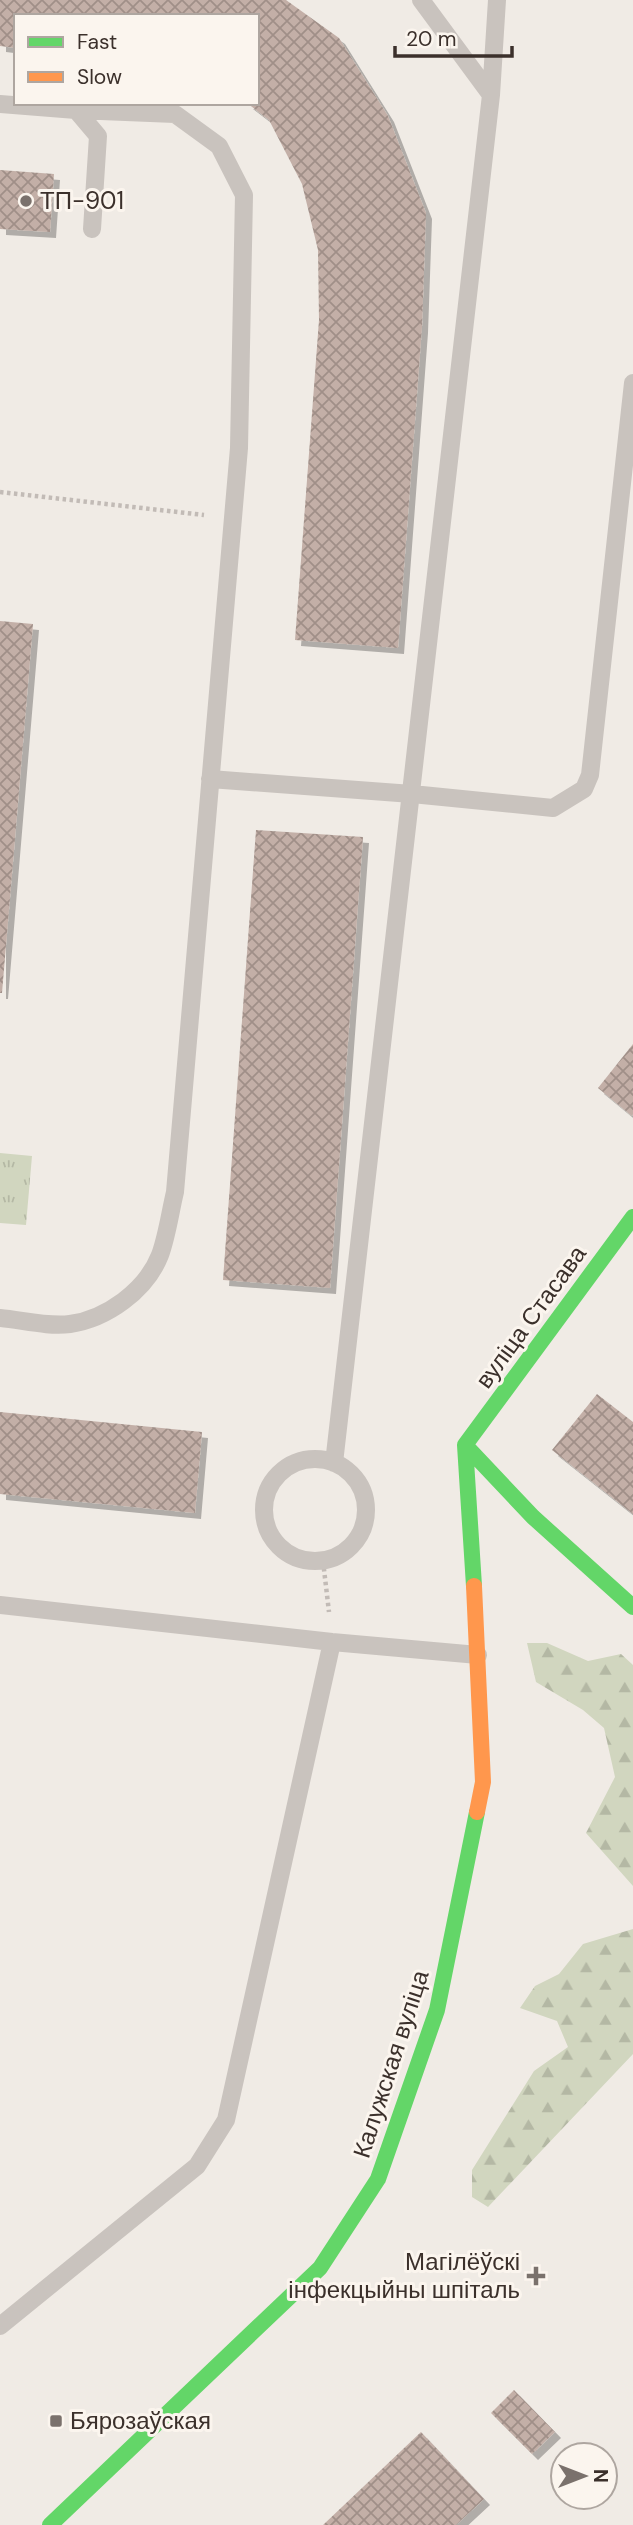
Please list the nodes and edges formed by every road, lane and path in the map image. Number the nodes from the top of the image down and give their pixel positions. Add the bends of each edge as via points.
1 (421, 0) edge
2 (497, 0) edge
3 (491, 95) junction
4 (22, 105) edge
5 (76, 110) junction
6 (92, 229) dead end
7 (633, 383) edge
8 (0, 492) edge
9 (233, 519) junction
10 (210, 779) junction
11 (412, 794) junction
12 (633, 1217) edge
13 (0, 1318) edge
14 (465, 1445) junction
15 (334, 1463) junction
16 (323, 1561) junction
17 (0, 1605) edge
18 (633, 1607) edge
19 (332, 1642) junction
20 (478, 1655) junction
21 (0, 2326) edge
22 (50, 2525) edge

1 - 3 lane
2 - 3 lane
3 - 11 lane
4 - 5 lane
5 - 6 lane via 98,136
5 - 9 lane via 175,114 219,146 244,194 239,448
7 - 11 lane via 590,775 584,789 553,808
8 - 9 path
9 - 10 lane
10 - 11 lane
10 - 13 lane via 175,1192 160,1256 145,1280 98,1318 67,1324
11 - 15 lane
12 - 14 street, вуліца Стасава
14 - 18 street via 533,1517
14 - 20 street, Калужская вуліца
15 - 16 lane via 349,1471 359,1484 366,1516 352,1546
15 - 16 lane via 301,1461 285,1469 266,1496 264,1514 277,1545 299,1558
16 - 19 path
17 - 19 lane
19 - 20 lane
19 - 21 lane via 226,2120 197,2166
20 - 22 street, Калужская вуліца via 483,1782 438,2010 378,2179 320,2268

